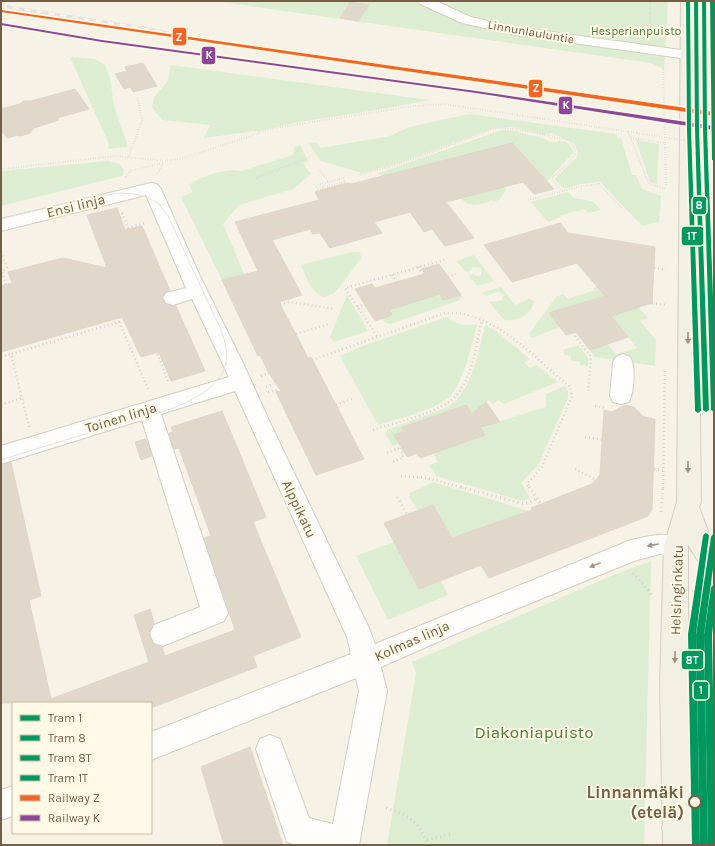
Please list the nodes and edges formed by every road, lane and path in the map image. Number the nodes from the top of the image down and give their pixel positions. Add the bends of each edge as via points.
1 (425, 1) edge
2 (650, 1) edge
3 (688, 1) edge
4 (650, 38) dead end
5 (688, 55) junction
6 (663, 61) dead end
7 (137, 96) dead end
8 (628, 132) junction
9 (631, 138) junction
10 (665, 143) junction
11 (714, 145) edge
12 (312, 156) dead end
13 (128, 158) junction
14 (1, 169) edge
15 (320, 170) dead end
16 (358, 176) dead end
17 (256, 178) dead end
18 (328, 182) junction
19 (151, 188) joint
20 (563, 191) junction
21 (528, 200) dead end
22 (622, 208) dead end
23 (121, 210) dead end
24 (145, 223) dead end
25 (1, 225) edge
26 (1, 252) edge
27 (444, 260) dead end
28 (418, 268) junction
29 (654, 268) dead end
30 (666, 270) dead end
31 (423, 274) dead end
32 (456, 274) dead end
33 (392, 275) junction
34 (448, 277) dead end
35 (397, 282) dead end
36 (6, 285) dead end
37 (198, 291) junction
38 (173, 298) dead end
39 (652, 302) dead end
40 (280, 304) dead end
41 (364, 304) dead end
42 (666, 305) dead end
43 (358, 306) junction
44 (335, 309) dead end
45 (120, 315) dead end
46 (482, 320) junction
47 (119, 322) junction
48 (329, 324) dead end
49 (296, 334) dead end
50 (377, 336) junction
51 (575, 336) dead end
52 (31, 343) dead end
53 (32, 348) junction
54 (159, 352) dead end
55 (11, 354) junction
56 (1, 357) edge
57 (312, 360) dead end
58 (623, 362) dead end
59 (269, 373) dead end
60 (166, 378) dead end
61 (256, 381) junction
62 (274, 384) dead end
63 (277, 390) dead end
64 (588, 391) dead end
65 (268, 392) dead end
66 (621, 396) dead end
67 (22, 398) junction
68 (354, 398) dead end
69 (1, 404) edge
70 (336, 405) dead end
71 (152, 410) junction
72 (30, 429) dead end
73 (373, 430) dead end
74 (585, 437) dead end
75 (602, 440) dead end
76 (387, 453) dead end
77 (1, 455) edge
78 (392, 462) dead end
79 (576, 469) dead end
80 (654, 469) dead end
81 (664, 471) dead end
82 (401, 476) dead end
83 (596, 480) dead end
84 (396, 497) dead end
85 (537, 499) junction
86 (541, 504) dead end
87 (688, 508) junction
88 (407, 514) dead end
89 (676, 546) junction
90 (617, 556) junction
91 (714, 564) edge
92 (655, 599) dead end
93 (163, 634) dead end
94 (366, 661) junction
95 (152, 746) edge
96 (270, 749) dead end
97 (12, 801) edge
98 (1, 805) edge
99 (386, 808) dead end
100 (453, 834) dead end
101 (714, 836) edge
102 (677, 837) edge
103 (427, 840) junction
104 (345, 844) edge
105 (428, 845) edge

1 - 5 street, Linnunlauluntie via 467,20 495,27
2 - 4 path
3 - 5 main road, Helsinginkatu
5 -> 87 main road, Helsinginkatu
6 - 10 path
7 - 13 path via 142,120
8 - 9 path
8 - 11 path, bridge
8 - 13 path via 444,104 414,106 274,128 180,159 165,161
9 - 10 path
9 - 10 path via 649,184 666,188
12 - 17 path
13 - 14 path via 116,156
15 - 18 path
16 - 20 path via 397,165 496,128 511,128 569,140 572,143 575,153 572,159 553,177 553,181
18 - 18 path via 315,186 317,189 345,182 343,178
19 - 25 street, Ensi linja
19 - 37 street, Alppikatu
20 - 21 path
20 - 22 path via 600,184
23 - 24 path via 128,229
26 - 36 path via 6,268 2,271
27 - 28 path
28 - 31 path
28 - 33 path
29 - 30 path
32 - 34 path
33 - 35 path
33 - 43 path via 345,288
37 - 38 street
37 - 61 street, Alppikatu
39 - 42 path
40 - 44 path via 288,302
41 - 43 path
43 - 50 path
45 - 47 path
46 - 50 path via 466,314 445,313
46 - 73 path via 471,364 455,396 439,408
46 - 85 path via 506,335 572,390 572,396 542,468 527,484
47 - 53 path
47 - 71 path
48 - 49 path
50 - 57 path
51 - 64 path via 591,357
52 - 53 path
53 - 55 path
54 - 60 path
55 - 56 path
55 - 67 path
58 - 66 street
59 - 61 path
61 - 62 path
61 - 71 street, Toinen linja
61 - 94 street, Alppikatu via 261,427 360,636
63 - 65 path
67 - 69 path
67 - 72 path
68 - 70 path
71 - 77 street, Toinen linja
71 - 93 street via 215,614
74 - 75 path
76 - 78 path via 401,447 404,458
79 - 83 path
80 - 81 path
82 - 85 path via 428,478 524,504
84 - 88 path
85 - 86 path
87 - 89 main road, Helsinginkatu
87 - 91 main road via 700,544
89 -> 90 street, Kolmas linja via 645,546
89 -> 102 main road, Helsinginkatu via 674,682
90 - 92 path
90 -> 94 street, Kolmas linja
94 - 95 street, Kolmas linja
94 - 104 street, Alppikatu via 373,691
96 - 104 street via 298,832
97 - 98 street
99 - 103 path via 416,821
100 - 103 path
101 - 102 street
103 - 105 path

